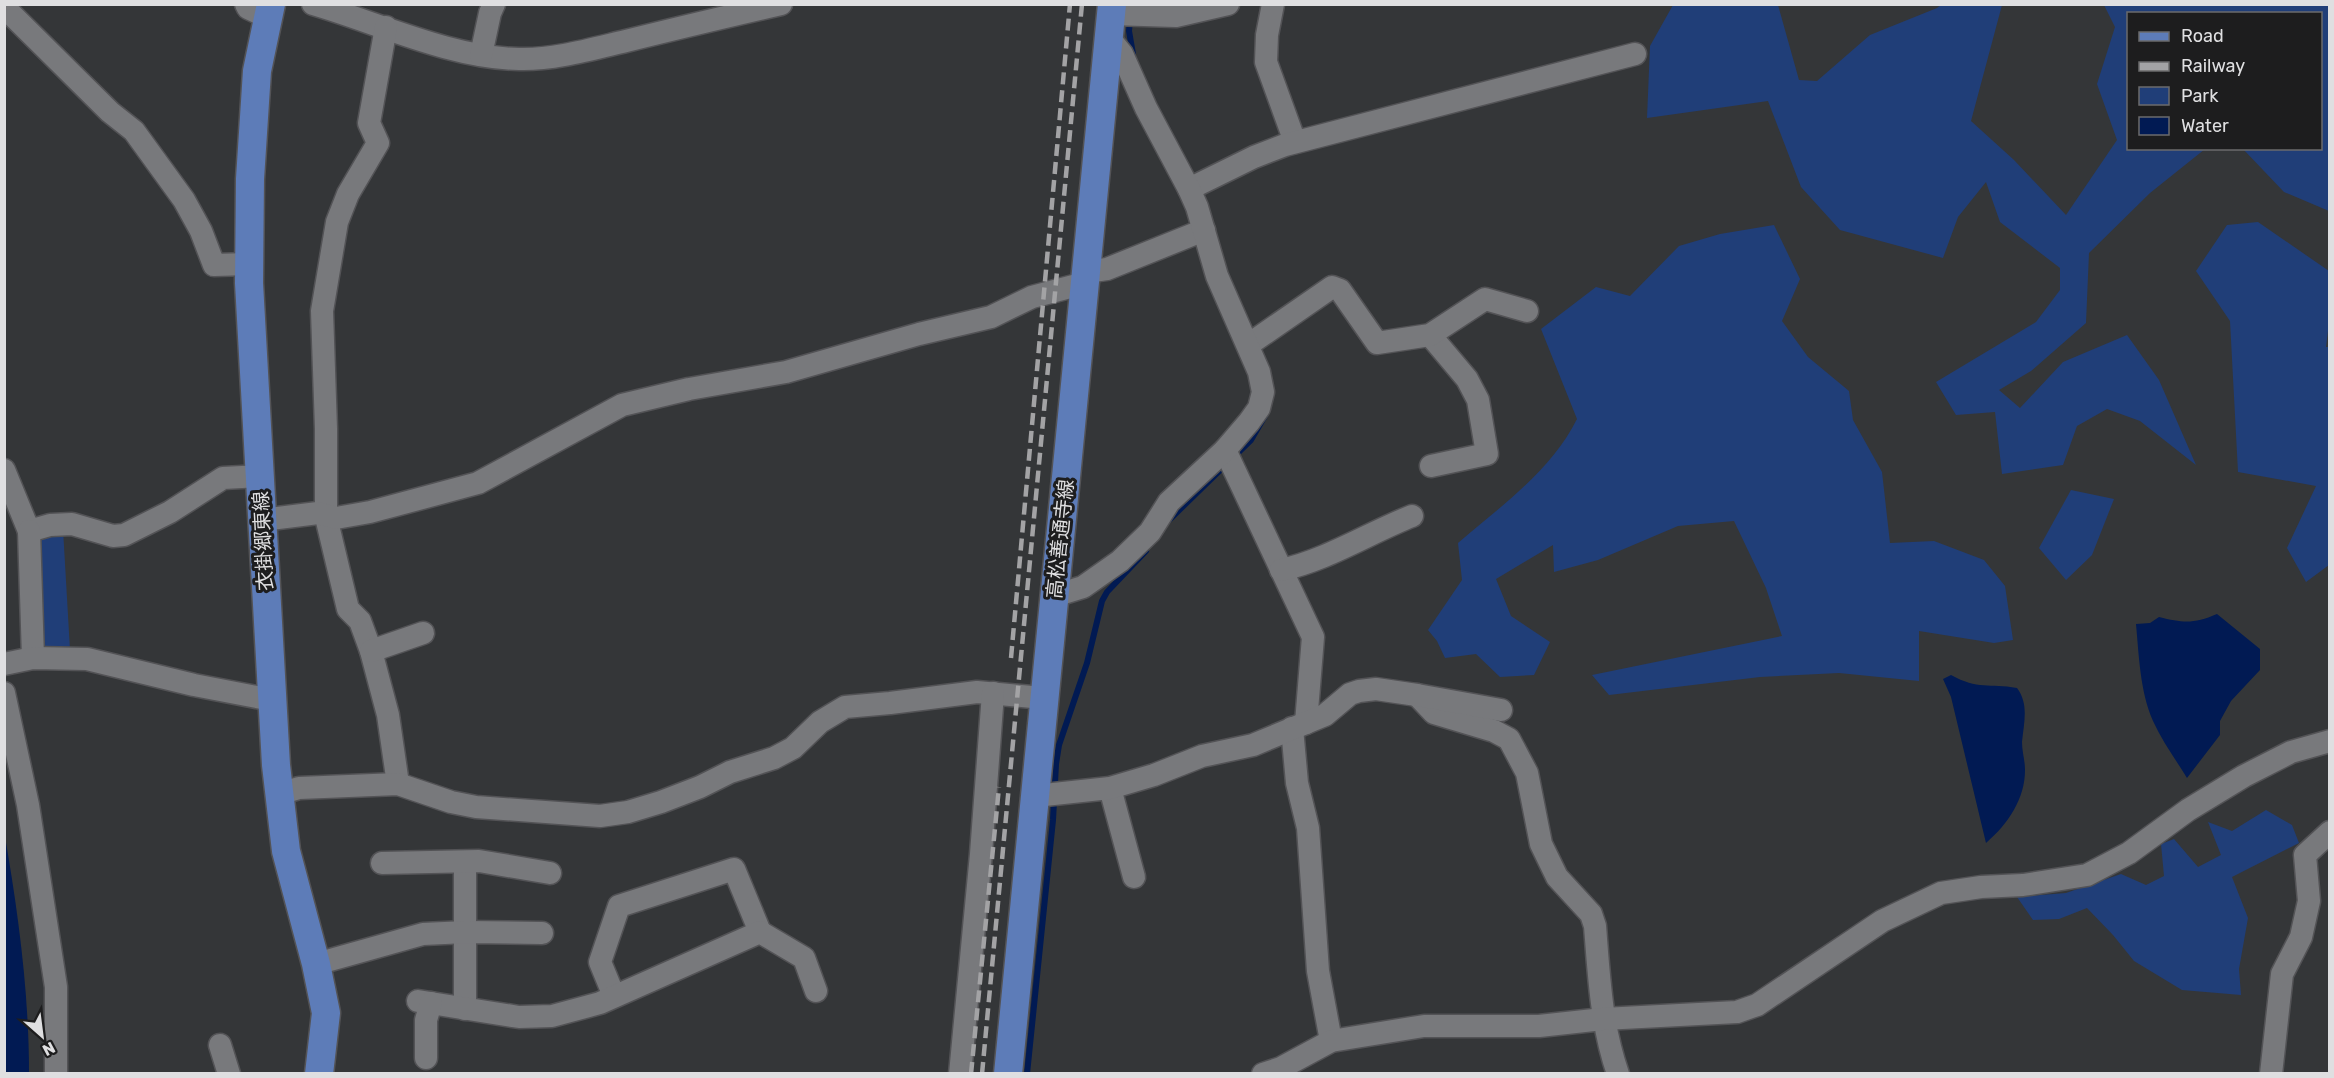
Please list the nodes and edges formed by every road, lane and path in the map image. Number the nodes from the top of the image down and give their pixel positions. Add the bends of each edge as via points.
1 (313, 4) edge
2 (494, 4) edge
3 (781, 4) edge
4 (1228, 4) edge
5 (1273, 4) edge
6 (4, 7) edge
7 (261, 9) edge
8 (1110, 19) edge
9 (386, 27) junction
10 (1635, 54) dead end
11 (481, 55) junction
12 (1295, 142) junction
13 (1190, 189) junction
14 (1204, 230) junction
15 (249, 264) junction
16 (1085, 278) junction
17 (1527, 311) dead end
18 (1430, 334) junction
19 (1248, 345) junction
20 (1225, 450) junction
21 (1431, 466) dead end
22 (4, 470) edge
23 (260, 476) junction
24 (326, 516) junction
25 (1412, 516) dead end
26 (262, 520) junction
27 (29, 531) junction
28 (1281, 570) junction
29 (1054, 596) junction
30 (423, 633) dead end
31 (371, 651) junction
32 (33, 658) junction
33 (4, 664) edge
34 (4, 693) edge
35 (993, 693) junction
36 (1417, 694) junction
37 (1043, 698) junction
38 (272, 700) junction
39 (1501, 710) dead end
40 (1299, 725) junction
41 (2330, 741) edge
42 (398, 784) junction
43 (1110, 788) junction
44 (279, 794) junction
45 (1035, 796) junction
46 (2330, 832) edge
47 (465, 862) junction
48 (382, 863) dead end
49 (550, 873) dead end
50 (1134, 877) dead end
51 (466, 932) junction
52 (760, 932) junction
53 (542, 933) dead end
54 (316, 964) junction
55 (816, 991) dead end
56 (614, 996) junction
57 (465, 1009) junction
58 (1603, 1019) junction
59 (1332, 1041) junction
60 (220, 1045) dead end
61 (426, 1058) dead end
62 (1276, 1072) edge
63 (56, 1074) edge
64 (229, 1074) edge
65 (319, 1074) edge
66 (960, 1074) edge
67 (1008, 1074) edge
68 (1618, 1074) edge
69 (2271, 1074) edge

1 - 9 street
2 - 11 street
3 - 11 street via 547,57
4 - 8 street via 1176,16
5 - 12 street via 1266,62
6 - 15 street via 134,131 184,200 214,265
7 - 15 main road, 衣掛郷東線
8 - 13 street via 1146,108
8 - 16 main road, 高松善通寺線
9 - 11 street
9 - 24 street via 369,123 378,143 336,222 322,311
10 - 12 street
12 - 13 street via 1254,157
13 - 14 street
14 - 16 street
14 - 19 street via 1217,276
15 - 23 main road, 衣掛郷東線
16 - 24 street via 1032,297 991,318 786,372 622,405 478,483 370,513
16 - 29 main road, 高松善通寺線
17 - 18 street via 1485,298
18 - 19 street via 1377,343 1340,290 1332,287
18 - 21 street via 1467,379 1478,400 1487,454
19 - 20 street via 1263,392 1259,408
20 - 28 street
20 - 29 street via 1169,502 1150,532 1120,561 1083,587
22 - 27 street
23 - 26 main road, 衣掛郷東線
23 - 27 street via 223,478 171,512 124,535 113,536 72,524
24 - 26 street via 318,513
24 - 31 street via 348,609 360,621
25 - 28 street via 1305,565
26 - 38 main road, 衣掛郷東線
27 - 32 street
28 - 40 street via 1313,637
29 - 37 main road, 高松善通寺線
30 - 31 street
31 - 42 street via 388,715
32 - 33 street
32 - 38 street via 87,659
34 - 63 street via 28,805 56,987
35 - 37 street
35 - 42 street via 845,707 820,722 794,748 774,758 628,812 591,816 476,807
35 - 66 street
36 - 39 street
36 - 40 street via 1359,691 1325,716
36 - 58 street via 1434,713 1494,731 1515,747 1527,773 1541,844 1557,877 1591,914
37 - 45 main road, 高松善通寺線
38 - 44 main road, 衣掛郷東線
40 - 43 street via 1252,745 1202,756
40 - 59 street via 1297,783 1308,828 1318,971
41 - 58 street via 2291,752 2244,776 2129,853 2087,875 1951,891 1931,897 1882,921 1757,1005 1737,1012
42 - 44 street via 299,789
43 - 45 street
43 - 50 street
44 - 54 main road, 衣掛郷東線 via 286,851
45 - 67 main road, 高松善通寺線
46 - 69 street via 2305,855 2309,901 2301,937 2282,974
47 - 48 street
47 - 49 street
47 - 51 street
51 - 53 street
51 - 54 street via 423,934
51 - 57 street
52 - 55 street via 804,958
52 - 56 street
52 - 56 street via 734,869 619,906 600,962
54 - 65 main road, 衣掛郷東線 via 326,1013
56 - 57 street via 552,1016 519,1017
57 - 61 street via 424,1002
58 - 59 street via 1539,1026 1424,1026
58 - 68 street
59 - 62 street
60 - 64 street

